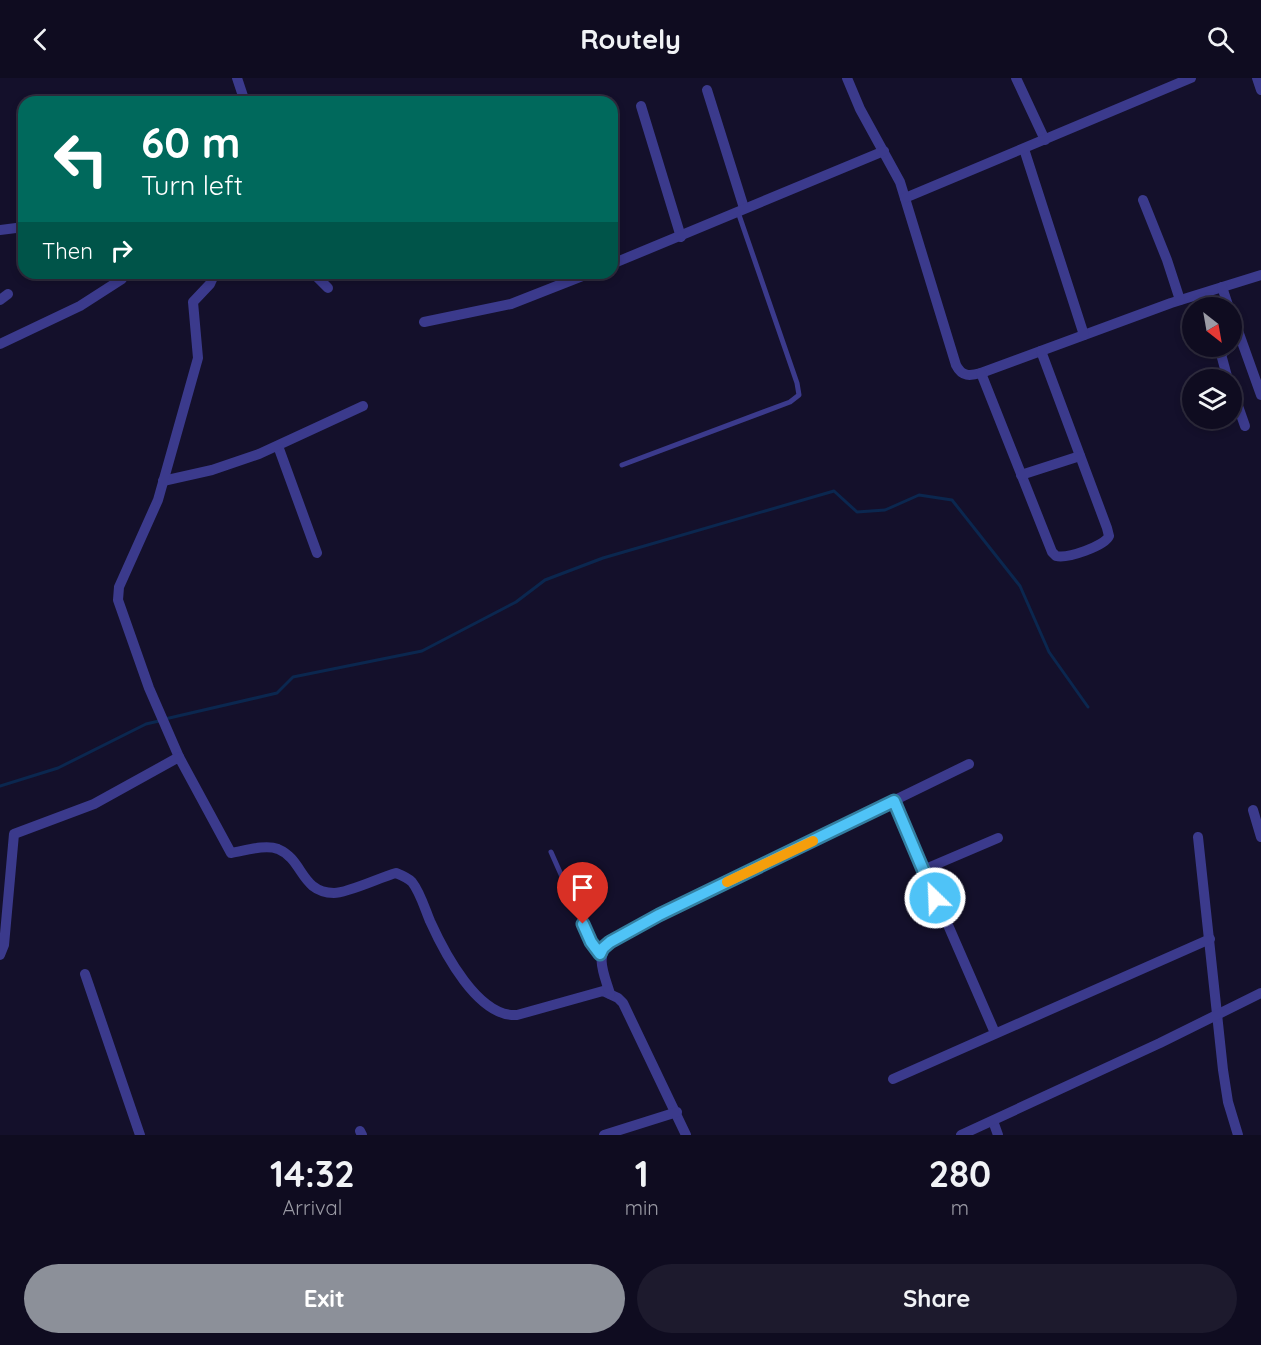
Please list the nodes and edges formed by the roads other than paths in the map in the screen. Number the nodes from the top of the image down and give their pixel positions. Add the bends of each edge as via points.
1 (237, 78) edge
2 (848, 78) edge
3 (1016, 78) edge
4 (1191, 78) edge
5 (1257, 78) edge
6 (707, 90) dead end
7 (1261, 90) edge
8 (243, 96) edge
9 (641, 106) dead end
10 (1045, 140) junction
11 (1024, 149) junction
12 (884, 151) junction
13 (905, 198) junction
14 (1143, 200) dead end
15 (741, 210) junction
16 (18, 228) edge
17 (0, 230) edge
18 (681, 237) junction
19 (618, 262) edge
20 (1261, 275) edge
21 (122, 279) dead end
22 (212, 279) edge
23 (319, 279) edge
24 (575, 279) edge
25 (1222, 287) junction
26 (328, 288) dead end
27 (1225, 297) edge
28 (1180, 300) junction
29 (424, 322) dead end
30 (1084, 335) junction
31 (0, 344) edge
32 (1041, 351) junction
33 (1241, 357) edge
34 (981, 373) junction
35 (1261, 395) edge
36 (363, 406) dead end
37 (1242, 417) edge
38 (1245, 426) dead end
39 (278, 446) junction
40 (1080, 456) junction
41 (622, 465) dead end
42 (1021, 475) junction
43 (164, 482) junction
44 (317, 553) dead end
45 (179, 757) junction
46 (969, 764) dead end
47 (894, 801) junction
48 (1253, 810) dead end
49 (1198, 837) dead end
50 (1261, 837) edge
51 (998, 838) dead end
52 (551, 852) dead end
53 (923, 870) junction
54 (1210, 939) junction
55 (1, 953) edge
56 (600, 954) junction
57 (85, 974) dead end
58 (610, 993) junction
59 (1261, 993) edge
60 (1218, 1016) junction
61 (994, 1033) junction
62 (893, 1079) dead end
63 (677, 1112) junction
64 (993, 1121) junction
65 (140, 1135) edge
66 (604, 1135) edge
67 (686, 1135) edge
68 (962, 1135) edge
69 (998, 1135) edge
70 (1238, 1135) edge

1 - 8 street
2 - 12 street
3 - 10 street
4 - 10 street
5 - 7 street
6 - 15 street
9 - 18 street
10 - 11 street
11 - 13 street
11 - 30 street
12 - 13 street
12 - 15 street
13 - 34 street via 956,365 964,374
14 - 28 street
15 - 18 street
15 - 41 lane via 799,395 790,402
16 - 17 street
18 - 19 street
20 - 25 street
21 - 31 street via 80,306
22 - 43 street via 193,302 198,358
23 - 26 street
24 - 29 street via 511,304
25 - 27 street
25 - 28 street
28 - 30 street
30 - 32 street
32 - 34 street
32 - 40 street
33 - 35 street
34 - 42 street
36 - 39 street
37 - 38 street
39 - 43 street via 212,470
39 - 44 street
40 - 42 street
40 - 42 street via 1108,536 1102,544 1064,557 1052,552
43 - 45 street via 119,587 118,600
45 - 55 street via 94,804 14,834
45 - 58 street via 231,853 278,849 290,856 310,885 320,891 337,893 396,873 413,883 437,936 468,987 505,1016 596,992
46 - 47 street
47 - 53 street
47 - 56 street via 659,915 610,942
48 - 50 street
49 - 54 street
51 - 53 street
52 - 56 lane
53 - 61 street
54 - 60 street
54 - 61 street
56 - 58 street
57 - 65 street
58 - 63 street via 622,1003
59 - 60 street
60 - 64 street
60 - 70 street via 1228,1102
61 - 62 street
63 - 66 street
63 - 67 street
64 - 68 street
64 - 69 street

